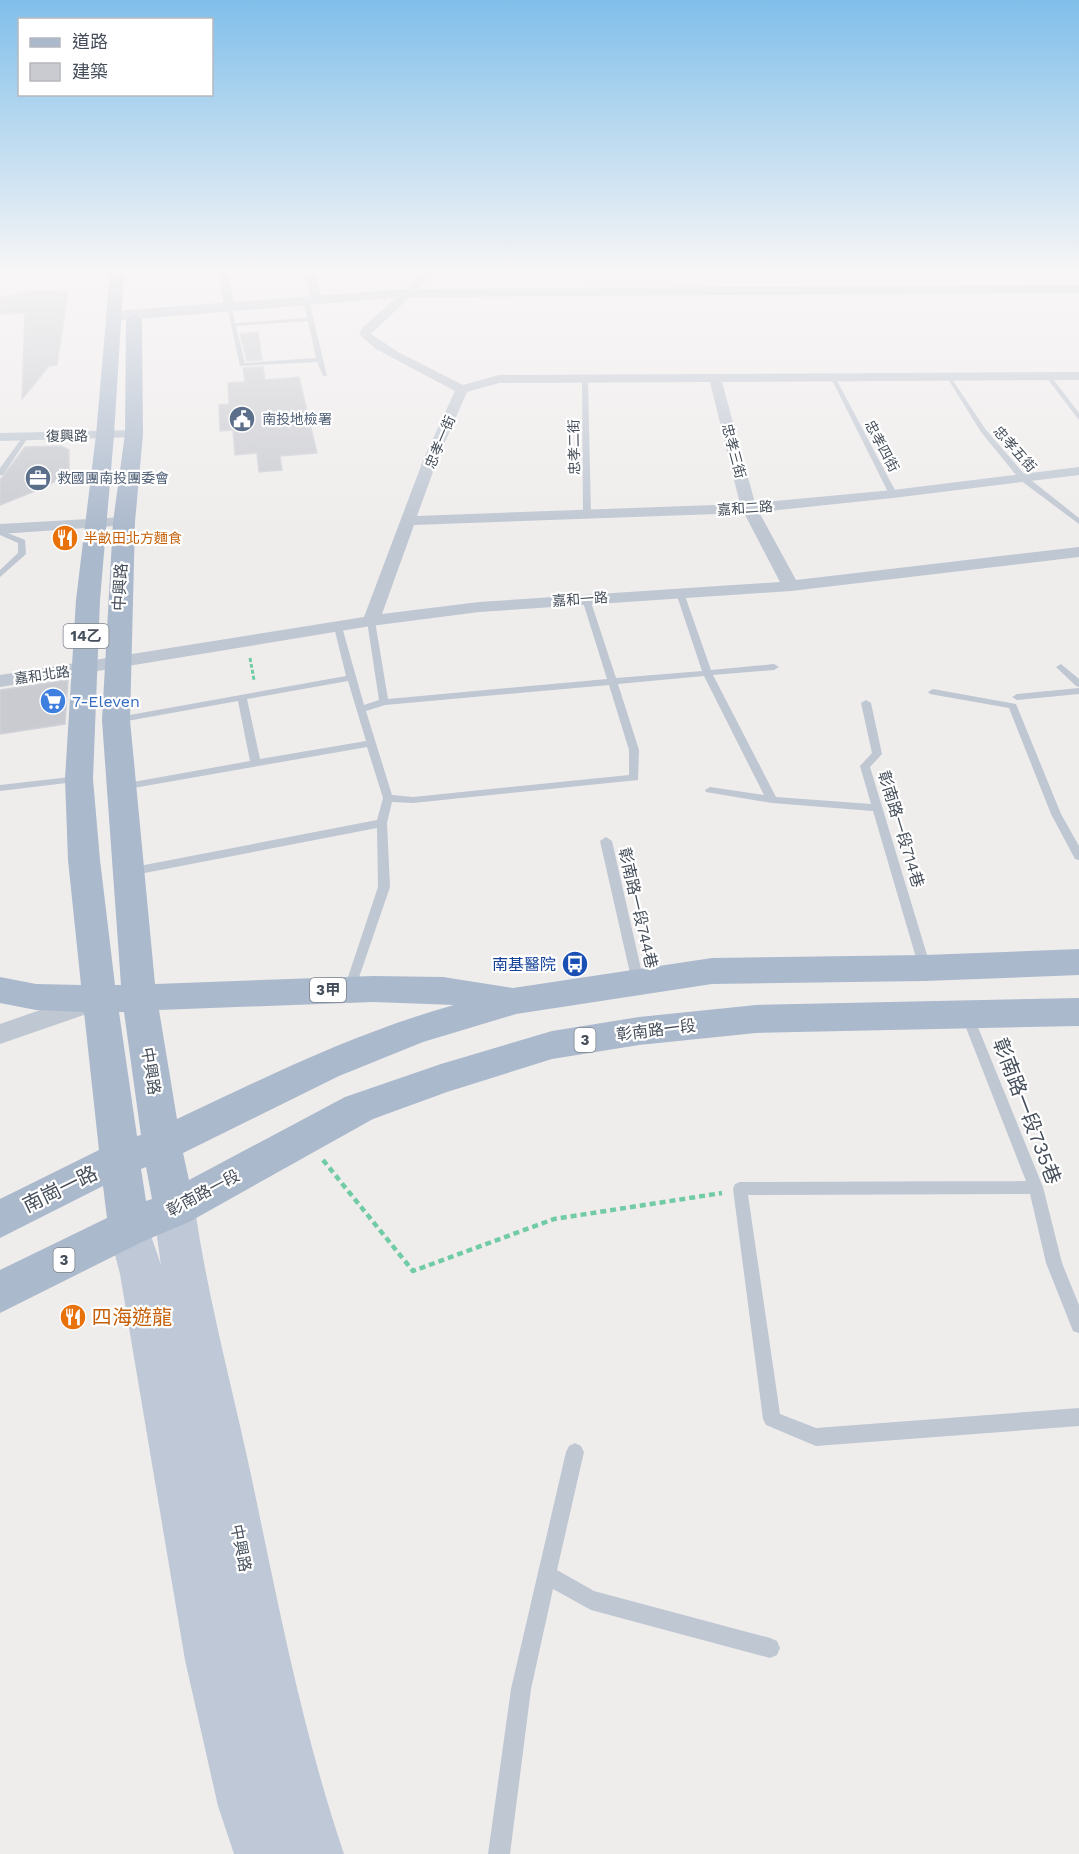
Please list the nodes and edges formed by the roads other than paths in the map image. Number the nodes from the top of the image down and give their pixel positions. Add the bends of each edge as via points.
1 (117, 360) edge
2 (128, 360) edge
3 (241, 360) edge
4 (319, 360) joint
5 (405, 360) edge
6 (325, 375) dead end
7 (1048, 376) junction
8 (1079, 376) edge
9 (832, 377) junction
10 (948, 377) junction
11 (715, 378) junction
12 (585, 379) junction
13 (462, 390) junction
14 (1079, 418) edge
15 (134, 434) junction
16 (105, 435) junction
17 (0, 436) edge
18 (26, 436) junction
19 (1079, 471) edge
20 (0, 473) edge
21 (1023, 478) junction
22 (893, 494) junction
23 (749, 508) junction
24 (587, 515) junction
25 (410, 521) junction
26 (124, 522) junction
27 (1079, 522) edge
28 (97, 525) junction
29 (0, 530) edge
30 (1079, 552) edge
31 (0, 575) edge
32 (791, 586) junction
33 (680, 593) junction
34 (586, 599) junction
35 (371, 621) junction
36 (338, 627) junction
37 (116, 664) junction
38 (774, 667) dead end
39 (1061, 667) dead end
40 (84, 669) junction
41 (707, 673) junction
42 (350, 678) junction
43 (0, 681) edge
44 (611, 682) junction
45 (1079, 684) edge
46 (1079, 691) edge
47 (933, 692) dead end
48 (1017, 697) dead end
49 (242, 698) junction
50 (384, 702) junction
51 (866, 703) dead end
52 (362, 709) junction
53 (116, 720) junction
54 (372, 743) junction
55 (256, 763) junction
56 (79, 779) junction
57 (120, 787) junction
58 (0, 788) edge
59 (710, 790) dead end
60 (388, 798) junction
61 (772, 800) junction
62 (877, 808) junction
63 (382, 823) junction
64 (606, 841) dead end
65 (1079, 856) edge
66 (129, 872) junction
67 (1079, 962) edge
68 (925, 968) junction
69 (638, 982) junction
70 (350, 989) junction
71 (0, 990) edge
72 (139, 996) junction
73 (100, 999) junction
74 (516, 1001) junction
75 (1079, 1012) edge
76 (967, 1016) junction
77 (0, 1034) edge
78 (162, 1145) junction
79 (119, 1159) junction
80 (1036, 1187) junction
81 (174, 1209) junction
82 (0, 1219) edge
83 (129, 1228) junction
84 (0, 1292) edge
85 (1079, 1325) edge
86 (1079, 1417) edge
87 (575, 1452) dead end
88 (201, 1477) junction
89 (548, 1575) junction
90 (770, 1648) dead end
91 (264, 1854) edge
92 (314, 1854) edge
93 (499, 1854) edge

1 - 16 main road, 中興路 / 14乙
2 - 15 main road, 中興路 / 14乙
3 - 4 lane via 242,365
4 - 6 lane
5 - 13 street
7 - 8 street
7 - 10 street
7 - 14 lane
9 - 10 street
9 - 11 street
9 - 22 lane, 忠孝四街
10 - 21 lane, 忠孝五街 via 983,432
11 - 12 street
11 - 23 street, 忠孝三街
12 - 13 street via 499,379
12 - 24 lane, 忠孝二街
13 - 25 street, 忠孝一街 via 431,458
15 - 16 street, 復興路
15 - 26 main road, 中興路 / 14乙
16 - 18 street, 復興路
16 - 28 main road, 中興路 / 14乙
17 - 18 street, 復興路
18 - 20 lane
19 - 21 street, 嘉和二路
21 - 22 street, 嘉和二路
21 - 27 lane, 忠孝五街
22 - 23 street, 嘉和二路
23 - 24 street, 嘉和二路
23 - 32 street, 忠孝三街
24 - 25 street, 嘉和二路
25 - 35 street, 忠孝一街
26 - 28 street
26 - 37 main road, 中興路 / 14乙
28 - 29 street
28 - 40 main road, 中興路 / 14乙
29 - 31 lane via 22,542 22,554
30 - 32 street, 嘉和一路
32 - 33 street, 嘉和一路
33 - 34 street, 嘉和一路
33 - 41 lane
34 - 35 street, 嘉和一路
34 - 44 lane
35 - 36 street, 嘉和一路
35 - 50 lane
36 - 37 street, 嘉和一路
36 - 42 lane
37 - 40 street, 嘉和一路
37 - 53 main road, 中興路 / 14乙
38 - 41 lane
39 - 45 lane
40 - 43 street, 嘉和北路
40 - 56 main road, 中興路 / 14乙
41 - 44 lane
41 - 61 lane
42 - 49 lane
42 - 52 lane
44 - 50 lane
44 - 60 lane via 634,750 634,778 413,800
46 - 48 lane
47 - 65 lane via 1013,706 1056,814
49 - 53 lane
49 - 55 lane
50 - 52 lane
51 - 62 lane, 彰南路一段714巷 via 877,754 865,766
52 - 54 lane
53 - 57 main road, 中興路 / 14乙
54 - 55 lane
54 - 60 lane
55 - 57 lane
56 - 58 lane
56 - 73 main road, 中興路 / 14乙
57 - 66 main road, 中興路 / 14乙
59 - 61 lane
60 - 63 lane
61 - 62 lane
62 - 68 lane, 彰南路一段714巷
63 - 66 lane
63 - 70 lane via 384,888
64 - 69 lane, 彰南路一段744巷
66 - 72 main road, 中興路 / 14乙
67 - 68 main road
68 - 69 main road via 712,971
69 - 74 main road
70 - 72 main road, 3甲
70 - 74 main road, 3甲 via 443,990
71 - 73 main road, 3甲 via 36,997
72 - 73 main road, 3甲
72 - 78 main road, 中興路 / 14乙
73 - 77 street
73 - 79 main road, 中興路 / 14乙
74 - 78 main road via 414,1030 326,1065
75 - 76 main road, 彰南路一段 / 3
76 - 80 lane, 彰南路一段735巷
76 - 81 main road, 彰南路一段 / 3 via 756,1019 552,1045 360,1108
78 - 79 main road
78 - 81 main road, 中興路 / 14乙
79 - 82 main road, 南崗一路
79 - 83 main road, 中興路 / 14乙
80 - 85 lane, 彰南路一段735巷 via 1054,1263
80 - 86 lane via 740,1189 772,1419 816,1437
81 - 83 main road, 彰南路一段 / 3
81 - 88 street, 中興路
83 - 84 main road, 3
83 - 88 street, 中興路
87 - 89 lane
88 - 91 street, 中興路 via 212,1660 247,1806
88 - 92 street, 中興路
89 - 90 lane via 591,1600
89 - 93 lane via 521,1689

